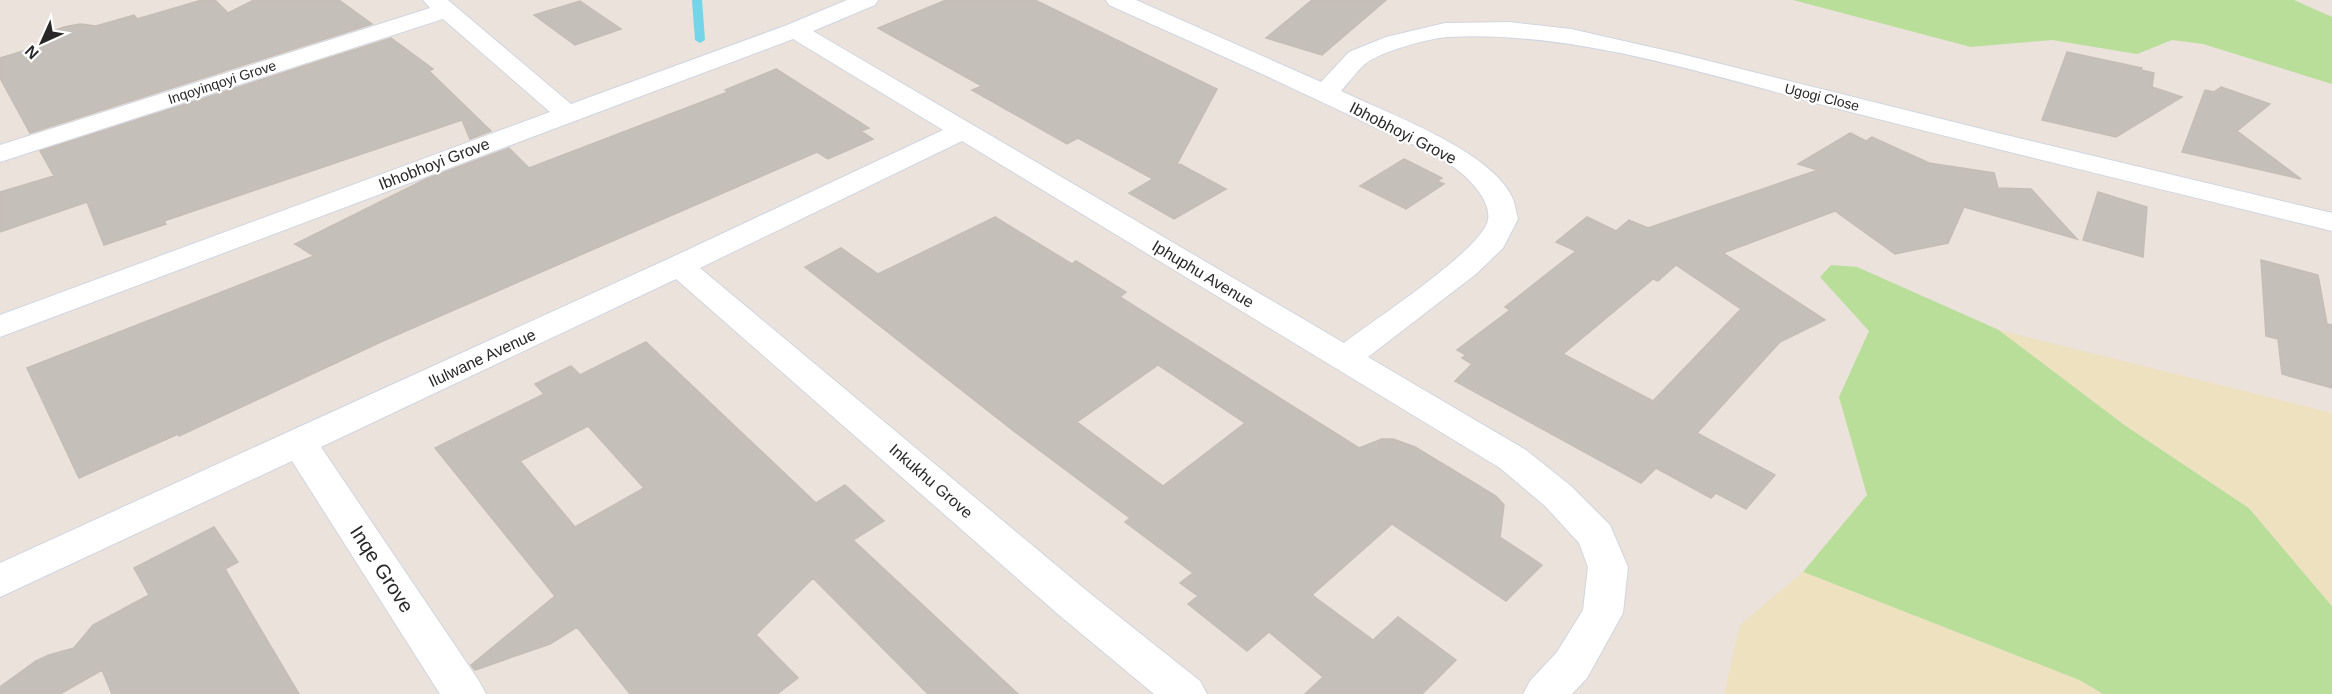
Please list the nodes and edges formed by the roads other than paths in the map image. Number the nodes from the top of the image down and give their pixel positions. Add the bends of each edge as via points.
1 (867, 0) edge
2 (1117, 0) edge
3 (439, 5) edge
4 (795, 30) junction
5 (1325, 93) junction
6 (567, 114) junction
7 (962, 131) junction
8 (0, 154) edge
9 (2332, 222) edge
10 (679, 266) junction
11 (0, 327) edge
12 (1345, 358) junction
13 (300, 444) junction
14 (0, 580) edge
15 (464, 694) edge
16 (1185, 694) edge
17 (1545, 694) edge

1 - 4 street, Ibhobhoyi Grove
2 - 5 street, Ibhobhoyi Grove
3 - 6 street
3 - 8 street, Inqoyinqoyi Grove
4 - 6 street, Ibhobhoyi Grove
4 - 7 street, Iphuphu Avenue
5 - 9 street, Ugogi Close via 1358,57 1394,42 1445,30 1509,29 1570,36
5 - 12 street, Ibhobhoyi Grove via 1438,147 1475,170 1498,197 1503,219 1492,242 1465,267
6 - 11 street, Ibhobhoyi Grove
7 - 10 street, Ilulwane Avenue
7 - 12 street, Iphuphu Avenue
10 - 13 street, Ilulwane Avenue
10 - 16 street, Inkukhu Grove
12 - 17 street, Iphuphu Avenue via 1513,459 1558,496 1596,536 1608,567 1603,613 1572,665
13 - 14 street, Ilulwane Avenue
13 - 15 street, Inqe Grove

